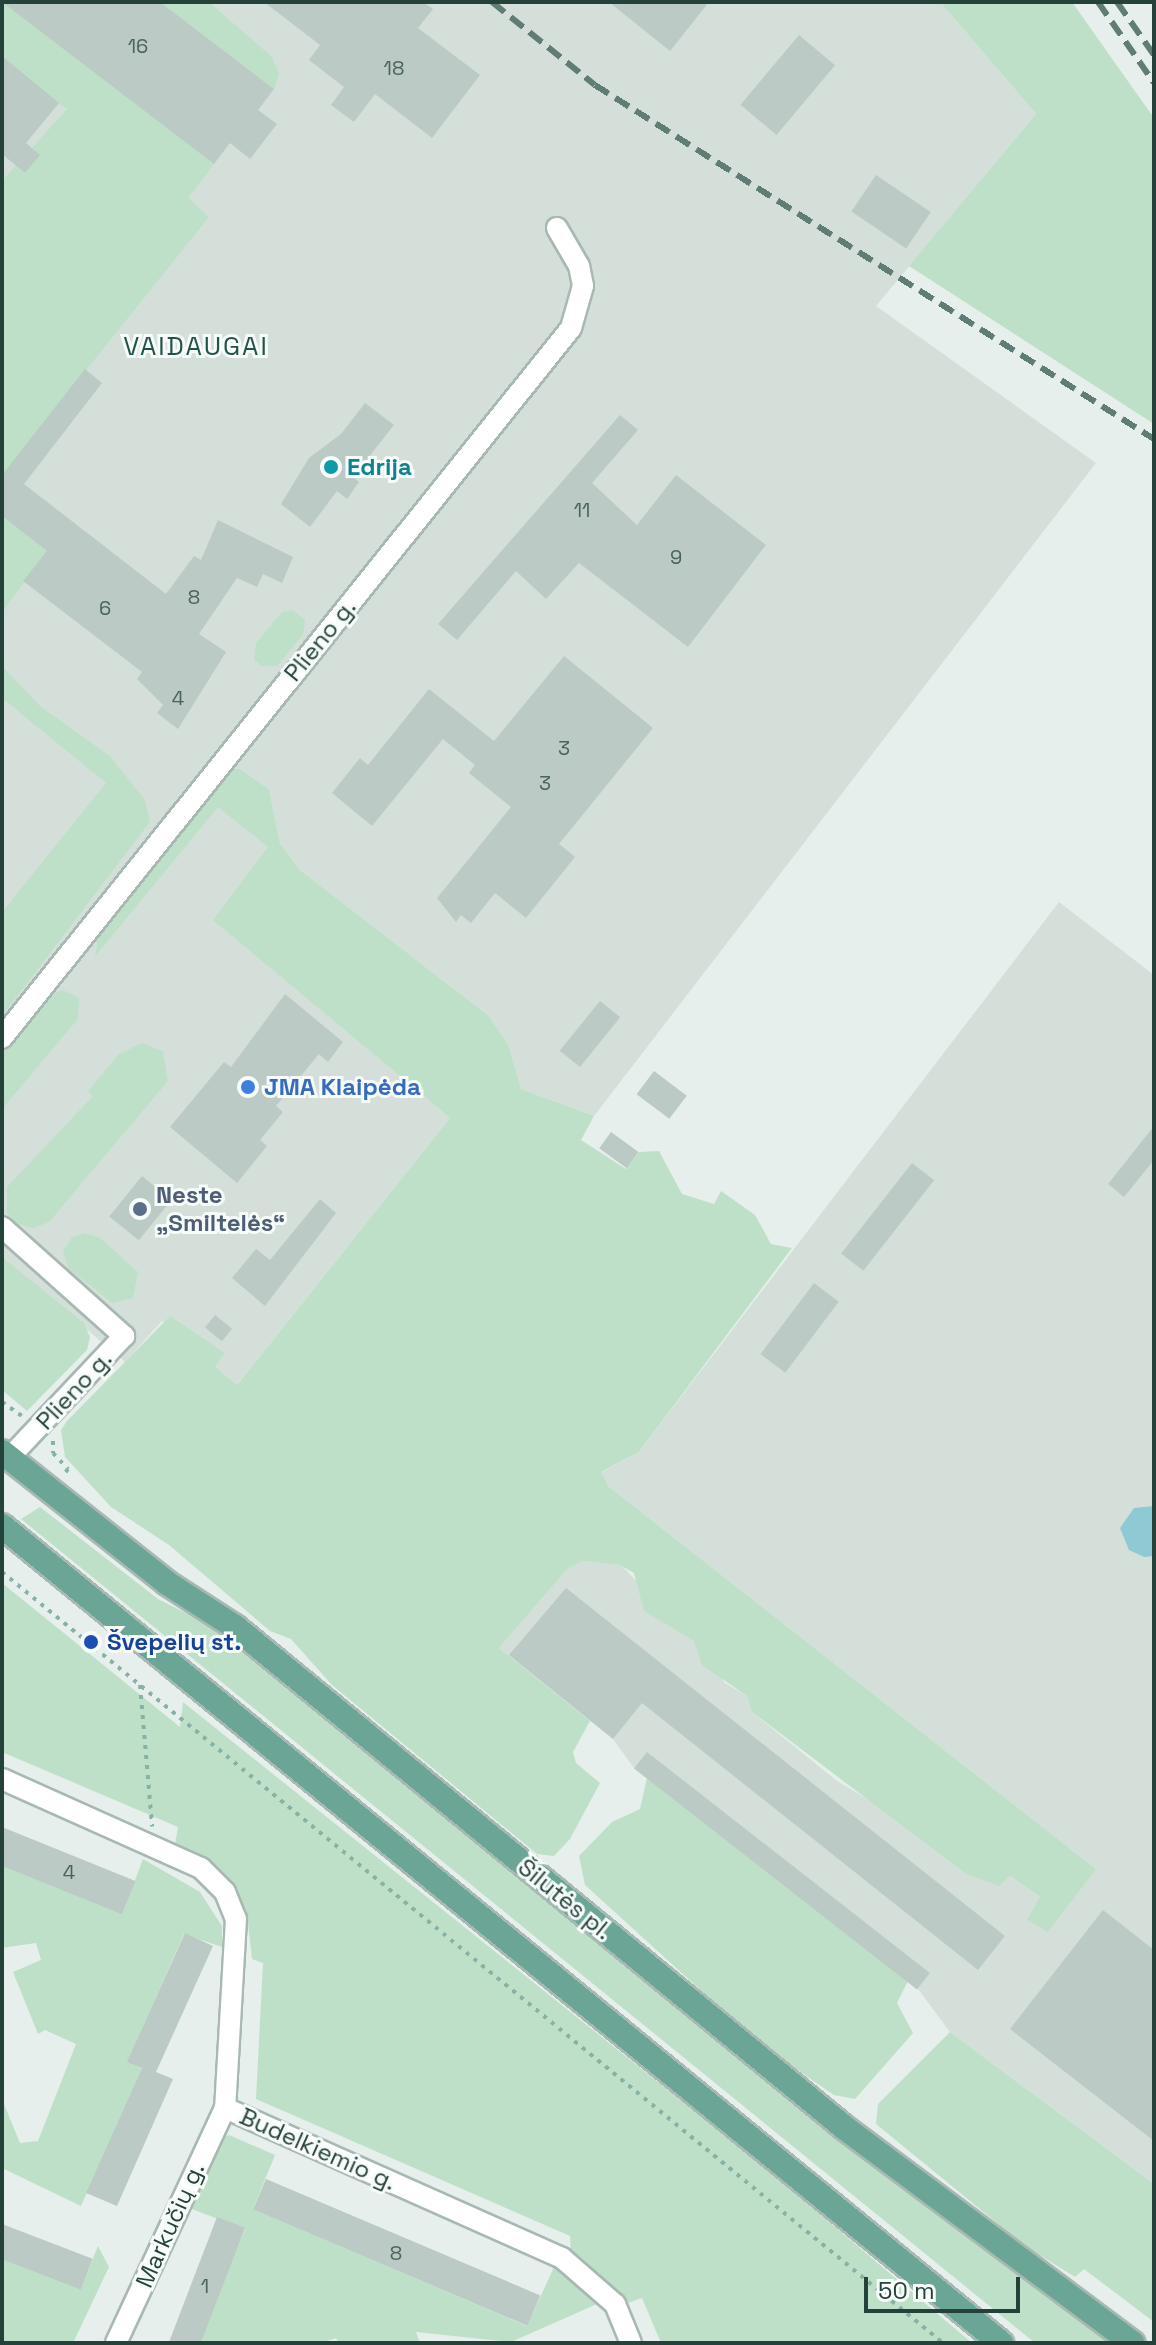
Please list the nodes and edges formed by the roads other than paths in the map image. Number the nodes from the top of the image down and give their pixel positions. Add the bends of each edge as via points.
1 (557, 228) dead end
2 (2, 1038) edge
3 (2, 1227) edge
4 (6, 1455) edge
5 (2, 1526) edge
6 (2, 1779) edge
7 (225, 2108) junction
8 (116, 2343) edge
9 (631, 2343) edge
10 (1001, 2343) edge
11 (1132, 2343) edge

1 - 2 street, Plieno g. via 579,266 583,286 571,328
3 - 4 street, Plieno g. via 124,1336
4 - 11 main road, Šilutės pl. via 167,1583 235,1627 845,2128
5 - 10 main road
6 - 7 street, Budelkiemio g. via 201,1868 225,1892 236,1919
7 - 8 street, Markučių g.
7 - 9 street, Budelkiemio g. via 562,2258 615,2304

